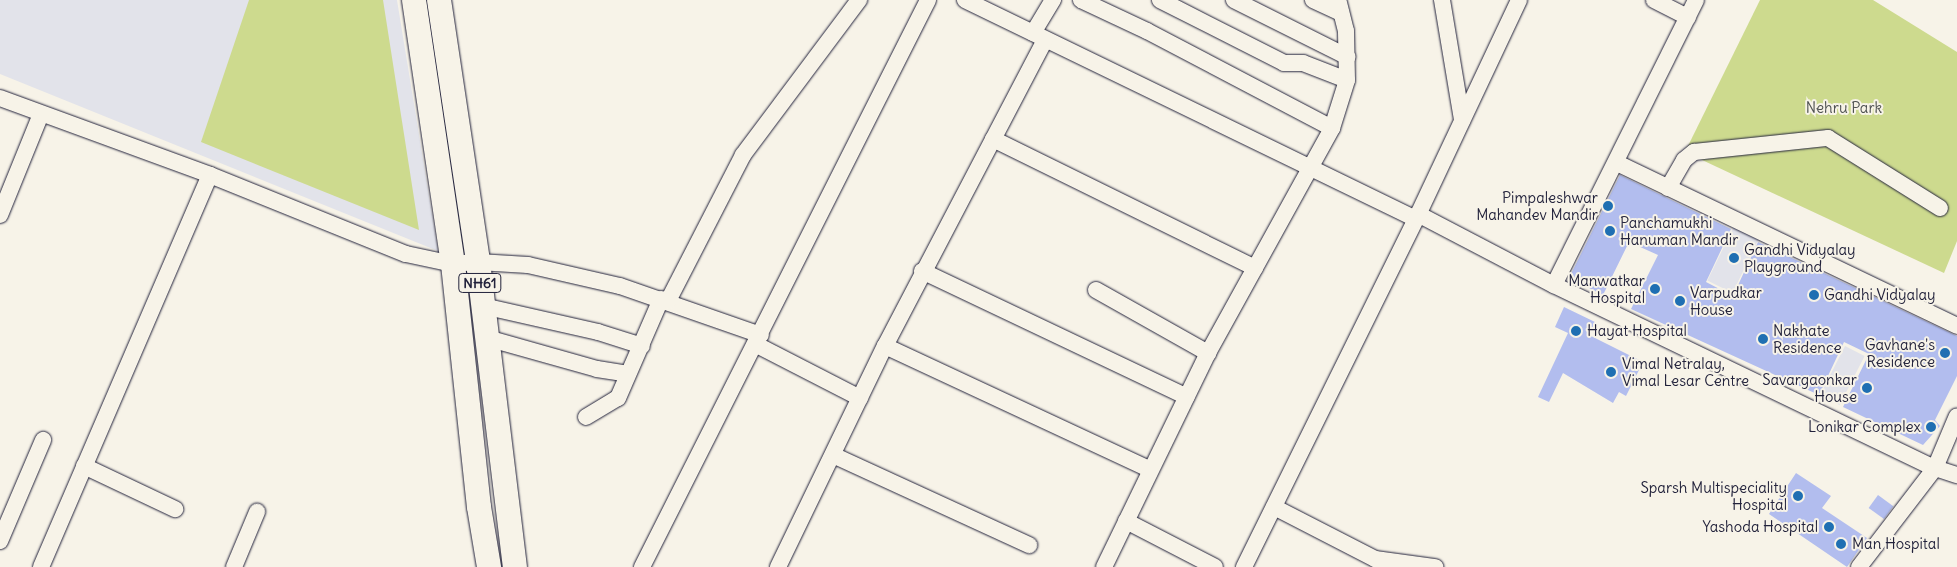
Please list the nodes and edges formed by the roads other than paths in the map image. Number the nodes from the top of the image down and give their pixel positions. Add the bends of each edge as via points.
1 (414, 0) edge
2 (439, 0) edge
3 (858, 0) edge
4 (928, 0) edge
5 (966, 0) edge
6 (1053, 0) edge
7 (1081, 0) edge
8 (1160, 0) edge
9 (1234, 0) edge
10 (1313, 0) edge
11 (1442, 0) edge
12 (1519, 0) edge
13 (1654, 0) edge
14 (1696, 0) edge
15 (1340, 6) edge
16 (1688, 17) junction
17 (1039, 36) junction
18 (1348, 56) junction
19 (1347, 80) junction
20 (0, 98) edge
21 (41, 114) junction
22 (1462, 120) junction
23 (1332, 128) junction
24 (992, 140) junction
25 (1617, 163) junction
26 (1310, 167) junction
27 (210, 175) junction
28 (1668, 188) junction
29 (1940, 208) dead end
30 (0, 215) edge
31 (1417, 217) junction
32 (478, 262) junction
33 (453, 264) junction
34 (1255, 268) junction
35 (922, 271) junction
36 (1554, 285) junction
37 (1096, 290) dead end
38 (665, 300) junction
39 (483, 306) junction
40 (1957, 326) edge
41 (487, 338) junction
42 (758, 339) junction
43 (642, 346) junction
44 (885, 346) junction
45 (1208, 353) junction
46 (627, 374) junction
47 (1187, 397) junction
48 (860, 398) junction
49 (1957, 416) edge
50 (586, 417) dead end
51 (43, 440) dead end
52 (833, 456) junction
53 (84, 466) junction
54 (1935, 468) junction
55 (1151, 470) junction
56 (1957, 475) edge
57 (1274, 507) junction
58 (175, 509) dead end
59 (257, 512) dead end
60 (1126, 521) junction
61 (0, 541) edge
62 (1029, 545) dead end
63 (41, 567) edge
64 (234, 567) edge
65 (489, 567) edge
66 (515, 567) edge
67 (642, 567) edge
68 (778, 567) edge
69 (1104, 567) edge
70 (1214, 567) edge
71 (1244, 567) edge
72 (1434, 567) edge
73 (1859, 567) edge

1 - 33 highway, NH61
2 - 32 highway, NH61
3 - 38 street via 739,162
4 - 42 street
5 - 17 street
6 - 17 street
7 - 23 street via 1146,30
8 - 19 street via 1284,63 1303,63
9 - 18 street
10 - 15 street
11 - 22 street
12 - 22 street
13 - 16 street
14 - 16 street
15 - 18 street
16 - 25 street
17 - 24 street
17 - 26 street
18 - 19 street
19 - 23 street
20 - 21 street
21 - 27 street
21 - 30 street
22 - 31 street
23 - 26 street
24 - 34 street
24 - 35 street
25 - 28 street
25 - 36 street
26 - 31 street
26 - 34 street
27 - 33 street via 406,254
27 - 53 street
28 - 29 street via 1684,160 1694,152 1828,138
28 - 40 street
31 - 36 street
31 - 57 street
32 - 33 street
32 - 38 street via 528,265
32 - 39 highway, NH61
33 - 65 highway, NH61 via 479,507
34 - 45 street
35 - 44 street
35 - 47 street
36 - 54 street
37 - 45 street
38 - 42 street
38 - 43 street
39 - 41 highway, NH61
39 - 43 street via 598,332
41 - 46 street via 597,369
41 - 66 highway, NH61
42 - 48 street
42 - 67 street
43 - 46 street
44 - 48 street
44 - 55 street
45 - 47 street
46 - 50 street via 615,402
47 - 55 street
48 - 52 street
49 - 54 street
51 - 61 street
52 - 62 street
52 - 68 street
53 - 58 street
53 - 63 street
54 - 56 street
54 - 73 street
55 - 60 street
57 - 71 street
57 - 72 street via 1375,559
59 - 64 street
60 - 69 street
60 - 70 street

